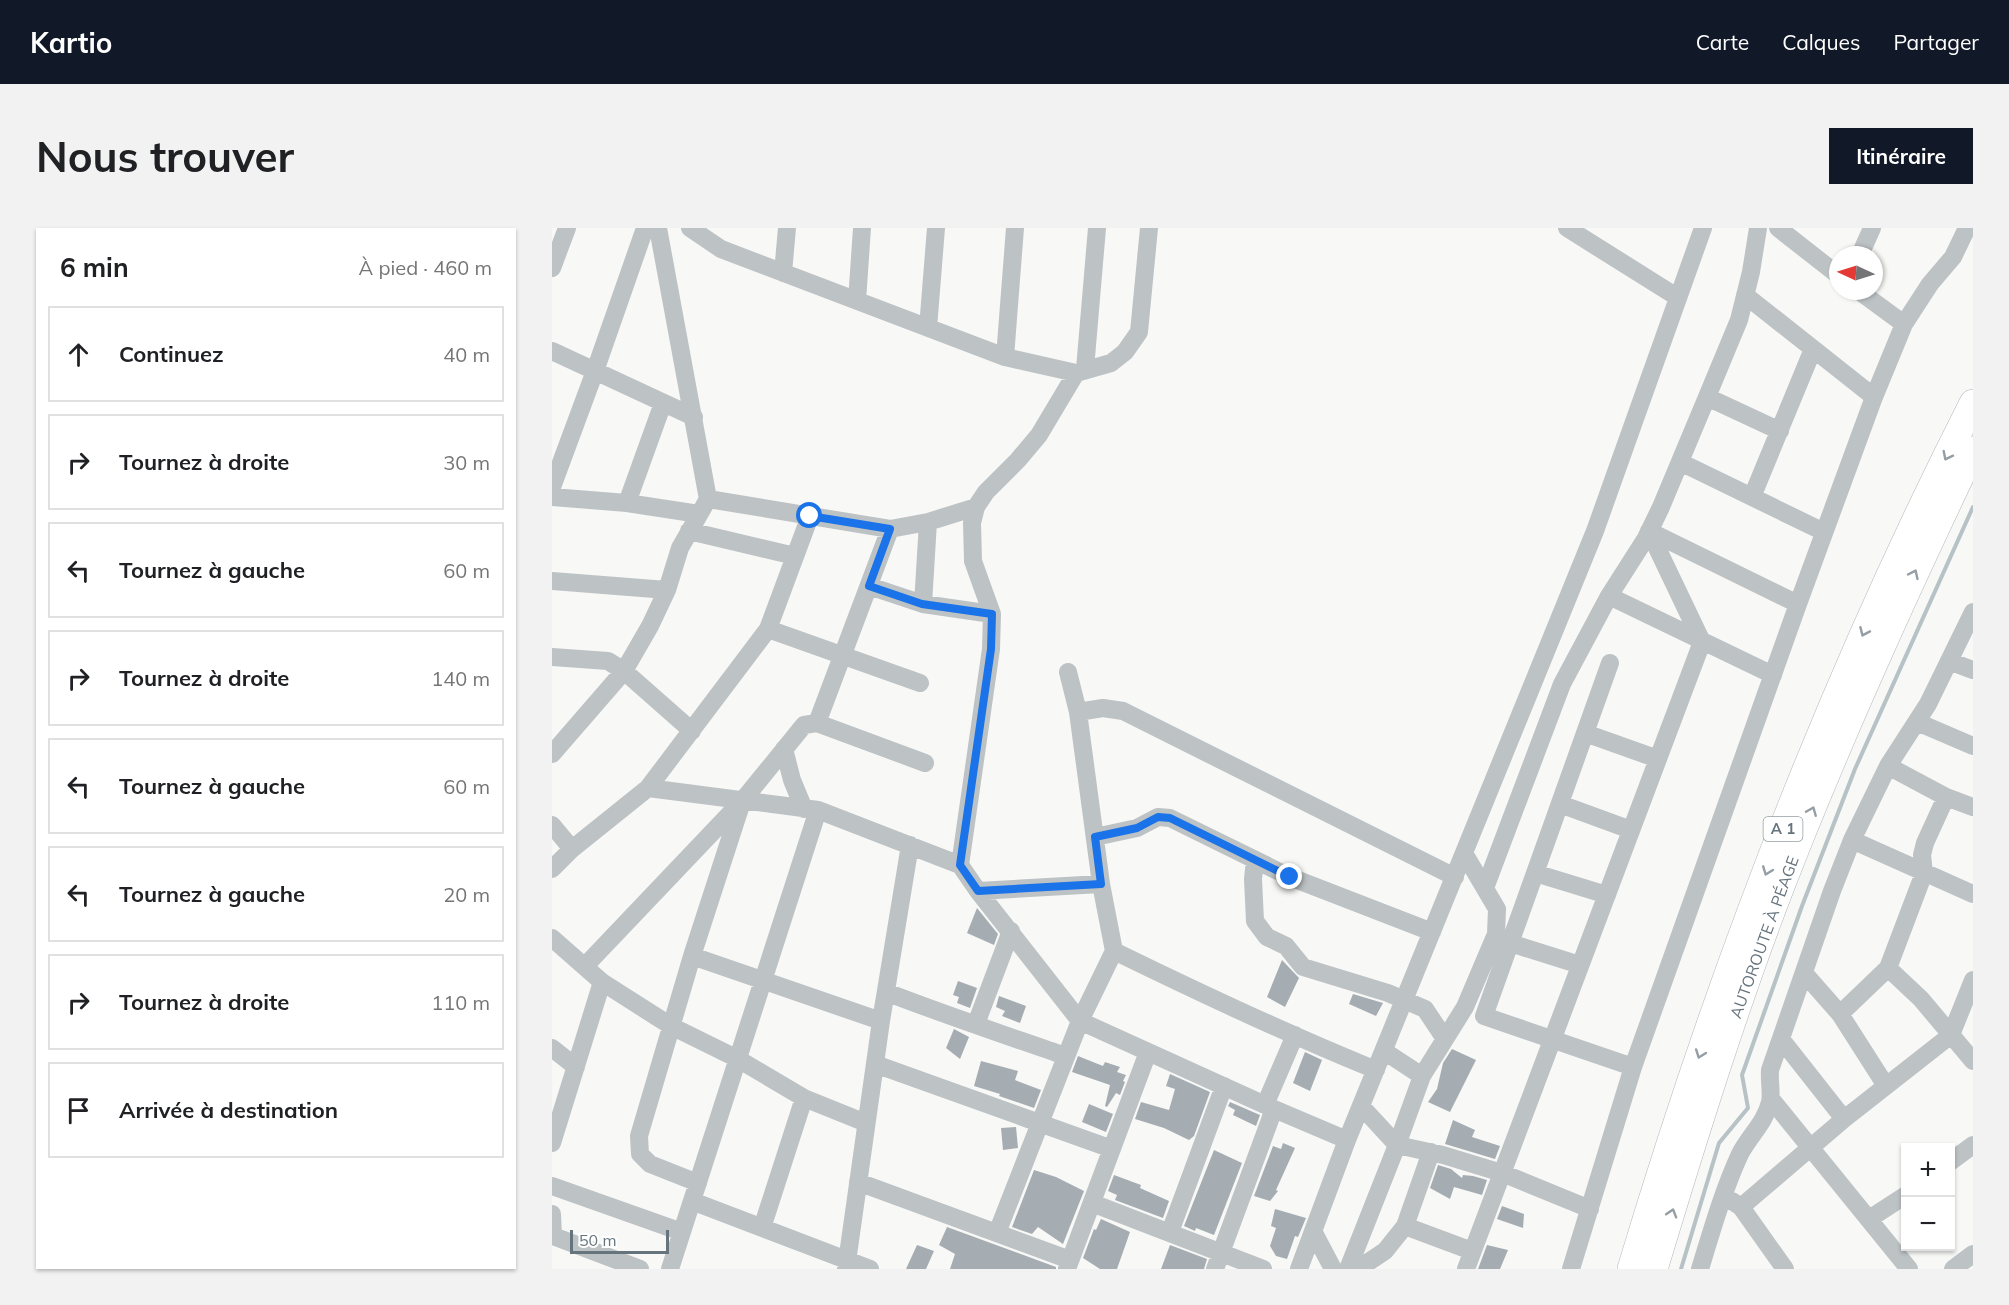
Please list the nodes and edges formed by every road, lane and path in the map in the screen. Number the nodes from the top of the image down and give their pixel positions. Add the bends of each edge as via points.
1 (567, 228) edge
2 (645, 228) edge
3 (658, 228) edge
4 (690, 228) edge
5 (787, 228) edge
6 (862, 228) edge
7 (936, 228) edge
8 (1015, 228) edge
9 (1097, 228) edge
10 (1149, 228) edge
11 (1567, 228) edge
12 (1703, 228) edge
13 (1758, 228) edge
14 (1778, 228) edge
15 (1872, 228) edge
16 (1968, 228) edge
17 (1864, 246) edge
18 (552, 268) edge
19 (1829, 268) edge
20 (783, 273) junction
21 (1745, 295) junction
22 (1677, 297) junction
23 (1871, 300) edge
24 (857, 301) junction
25 (1904, 324) junction
26 (928, 328) junction
27 (1813, 349) junction
28 (552, 351) edge
29 (1005, 357) junction
30 (595, 371) junction
31 (1080, 371) junction
32 (1707, 397) junction
33 (1874, 397) junction
34 (663, 403) junction
35 (1973, 403) edge
36 (694, 417) junction
37 (1780, 430) junction
38 (1973, 450) edge
39 (1680, 462) junction
40 (552, 487) edge
41 (552, 497) edge
42 (1752, 497) junction
43 (627, 502) junction
44 (704, 507) junction
45 (976, 507) junction
46 (810, 516) junction
47 (928, 522) junction
48 (890, 529) junction
49 (690, 531) junction
50 (1649, 531) junction
51 (1824, 532) junction
52 (795, 556) junction
53 (552, 581) edge
54 (869, 586) junction
55 (666, 590) junction
56 (1610, 596) junction
57 (922, 604) junction
58 (1798, 604) junction
59 (1973, 612) edge
60 (992, 614) junction
61 (768, 628) junction
62 (1702, 642) junction
63 (843, 655) junction
64 (552, 657) edge
65 (1949, 660) junction
66 (1611, 663) dead end
67 (1973, 670) edge
68 (624, 671) junction
69 (1068, 672) dead end
70 (1773, 675) junction
71 (920, 683) dead end
72 (1078, 712) junction
73 (1917, 722) junction
74 (817, 723) junction
75 (692, 730) junction
76 (1585, 733) junction
77 (1973, 746) edge
78 (784, 749) junction
79 (552, 754) edge
80 (1658, 759) junction
81 (925, 763) dead end
82 (1888, 766) junction
83 (648, 788) junction
84 (1946, 797) junction
85 (743, 800) junction
86 (1560, 804) junction
87 (1973, 807) edge
88 (811, 810) junction
89 (552, 825) edge
90 (1632, 830) junction
91 (1095, 837) junction
92 (1852, 840) junction
93 (910, 845) junction
94 (572, 849) junction
95 (1464, 853) junction
96 (1255, 860) junction
97 (960, 865) junction
98 (552, 869) edge
99 (1535, 873) junction
100 (1924, 873) junction
101 (1455, 877) junction
102 (1101, 884) junction
103 (1485, 888) junction
104 (978, 891) junction
105 (1973, 894) edge
106 (1607, 895) junction
107 (1011, 932) junction
108 (1432, 932) junction
109 (552, 938) edge
110 (1510, 943) junction
111 (1114, 951) junction
112 (692, 956) junction
113 (1580, 965) junction
114 (585, 966) junction
115 (1888, 968) junction
116 (1804, 973) junction
117 (1973, 980) edge
118 (763, 981) junction
119 (603, 982) junction
120 (886, 992) junction
121 (1404, 1000) junction
122 (1840, 1014) junction
123 (881, 1021) junction
124 (1080, 1021) junction
125 (976, 1024) junction
126 (671, 1026) junction
127 (1295, 1035) junction
128 (1951, 1035) junction
129 (1552, 1039) junction
130 (1445, 1040) junction
131 (1781, 1040) junction
132 (552, 1048) edge
133 (1384, 1051) junction
134 (1148, 1052) junction
135 (1065, 1056) junction
136 (738, 1059) junction
137 (1973, 1061) edge
138 (875, 1064) junction
139 (576, 1067) junction
140 (1633, 1067) junction
141 (1376, 1070) junction
142 (1422, 1076) junction
143 (1224, 1086) junction
144 (1886, 1086) junction
145 (804, 1098) junction
146 (1771, 1099) junction
147 (1361, 1106) junction
148 (1269, 1107) junction
149 (1844, 1119) junction
150 (1038, 1122) junction
151 (866, 1123) junction
152 (1347, 1140) junction
153 (552, 1143) edge
154 (1397, 1144) junction
155 (1973, 1145) edge
156 (1112, 1149) junction
157 (1811, 1149) junction
158 (1431, 1152) junction
159 (1955, 1158) edge
160 (1502, 1173) junction
161 (858, 1182) junction
162 (552, 1186) edge
163 (695, 1192) junction
164 (1724, 1195) junction
165 (1902, 1197) edge
166 (1092, 1203) junction
167 (1741, 1207) junction
168 (1590, 1209) junction
169 (552, 1214) edge
170 (1869, 1219) junction
171 (1405, 1226) junction
172 (762, 1228) junction
173 (682, 1232) junction
174 (1170, 1232) junction
175 (1313, 1232) junction
176 (996, 1233) junction
177 (552, 1237) edge
178 (1472, 1251) junction
179 (1973, 1254) edge
180 (1218, 1261) edge
181 (613, 1264) edge
182 (846, 1265) edge
183 (1069, 1265) edge
184 (640, 1269) edge
185 (670, 1269) edge
186 (870, 1269) edge
187 (1263, 1269) edge
188 (1299, 1269) edge
189 (1333, 1269) edge
190 (1348, 1269) edge
191 (1358, 1269) edge
192 (1466, 1269) edge
193 (1572, 1269) edge
194 (1631, 1269) edge
195 (1654, 1269) edge
196 (1700, 1269) edge
197 (1785, 1269) edge
198 (1909, 1269) edge
199 (1953, 1269) edge

1 - 18 street
2 - 30 street
3 - 36 street
4 - 20 street via 721,249
5 - 20 street
6 - 24 street
7 - 26 street
8 - 29 street
9 - 31 street
10 - 31 street via 1139,332 1125,352 1111,363
11 - 22 street
12 - 22 street
13 - 21 street
14 - 19 street
15 - 17 street
16 - 25 street via 1953,257
20 - 24 street
21 - 27 street
21 - 32 street via 1739,320
22 - 95 street via 1595,531
23 - 25 street
24 - 26 street
25 - 33 street
26 - 29 street
27 - 33 street
27 - 37 street
28 - 30 street
29 - 31 street
30 - 34 street
30 - 40 street
31 - 45 street via 1038,435
32 - 37 street
32 - 39 street
33 - 51 street
34 - 36 street
34 - 43 street
35 -> 194 highway, A 1 via 1901,550 1824,723 1698,1061
36 - 44 street
37 - 42 street
195 -> 38 highway, AUTOROUTE À PÉAGE / A 1 via 1719,1060 1778,895 1898,607
39 - 42 street
39 - 50 street
41 - 43 street
42 - 51 street
43 - 44 street
44 - 46 street
44 - 49 street
45 - 47 street
45 - 60 street via 972,524 973,561
46 - 48 street
46 - 52 street
47 - 48 street
47 - 57 street
48 - 54 street
49 - 52 street
49 - 55 street
50 - 56 street
50 - 58 street
50 - 62 street
51 - 58 street
52 - 61 street
53 - 55 street
54 - 57 street
54 - 63 street
55 - 68 street
56 - 62 street
56 - 103 street via 1562,684
57 - 60 street
58 - 70 street
59 - 65 street
60 - 97 street via 991,649
61 - 63 street
61 - 75 street
62 - 70 street
62 - 80 street
63 - 71 street
63 - 74 street
64 - 68 street via 608,661
65 - 67 street
65 - 73 street
66 - 76 street
68 - 75 street
68 - 79 street
69 - 72 street
70 - 140 street
72 - 91 street
72 - 101 street via 1103,708 1123,711
73 - 77 street
73 - 82 street
74 - 78 street via 804,725
74 - 81 street
75 - 83 street
76 - 80 street
76 - 86 street
78 - 85 street
78 - 88 street via 792,780
80 - 90 street
82 - 84 street
82 - 92 street
83 - 85 street
83 - 94 street
84 - 87 street
84 - 100 street via 1925,843
85 - 88 street
85 - 112 street
85 - 114 street
86 - 90 street
86 - 99 street
88 - 93 street
88 - 118 street
89 - 94 street
90 - 106 street
91 - 96 street via 1137,828 1158,817 1170,818
91 - 102 street
92 - 100 street
92 - 116 street
93 - 97 street
93 - 120 street
94 - 98 street
95 - 101 street
95 - 103 street
96 - 108 street
96 - 121 street via 1255,921 1267,937 1287,946 1303,967
97 - 104 street
99 - 106 street
99 - 110 street
100 - 105 street
100 - 115 street
101 - 108 street
102 - 104 street
102 - 111 street
103 - 130 street via 1497,909 1496,934 1465,1007
104 - 107 street
106 - 113 street
107 - 124 street
107 - 125 street
108 - 121 street
109 - 114 street
110 - 113 street
110 - 129 street via 1484,1016
111 - 124 street
111 - 127 street
112 - 118 street
112 - 126 street
113 - 129 street
114 - 119 street
115 - 122 street
115 - 128 street
116 - 122 street
116 - 131 street
117 - 128 street
118 - 123 street
118 - 136 street
119 - 126 street
119 - 139 street
120 - 123 street
120 - 125 street
121 - 130 street via 1425,1009
121 - 133 street
122 - 144 street
123 - 138 street
124 - 134 street
124 - 135 street
125 - 135 street
126 - 136 street
126 - 163 street via 639,1136 640,1154
127 - 141 street
127 - 148 street
128 - 137 street
128 - 144 street
129 - 140 street
129 - 160 street
130 - 142 street
131 - 146 street via 1770,1070
131 - 149 street
132 - 139 street
133 - 141 street
133 - 142 street
134 - 143 street
134 - 156 street
135 - 150 street
136 - 145 street
136 - 163 street
138 - 150 street
138 - 151 street
139 - 153 street
140 - 168 street
141 - 147 street
142 - 154 street
143 - 148 street
143 - 174 street
144 - 149 street
145 - 151 street
145 - 172 street
146 - 157 street
146 - 164 street
147 - 152 street
147 - 154 street
148 - 152 street
148 - 180 street
149 - 157 street
150 - 156 street
150 - 176 street
151 - 161 street
152 - 175 street
154 - 158 street
154 - 190 street
155 - 159 street
156 - 166 street
157 - 167 street
157 - 170 street
158 - 160 street
158 - 171 street
160 - 168 street
160 - 178 street
161 - 176 street
161 - 182 street
162 - 173 street
163 - 172 street
163 - 173 street
164 - 167 street
164 - 196 street
165 - 170 street
166 - 174 street
166 - 183 street
167 - 197 street
168 - 193 street
169 - 177 street
170 - 198 street
171 - 178 street
171 - 191 street via 1385,1251
172 - 182 street
173 - 185 street
174 - 180 street
175 - 188 street
175 - 189 street
176 - 183 street
177 - 181 street
178 - 192 street
179 - 199 street
180 - 187 street
181 - 184 street
182 - 186 street

